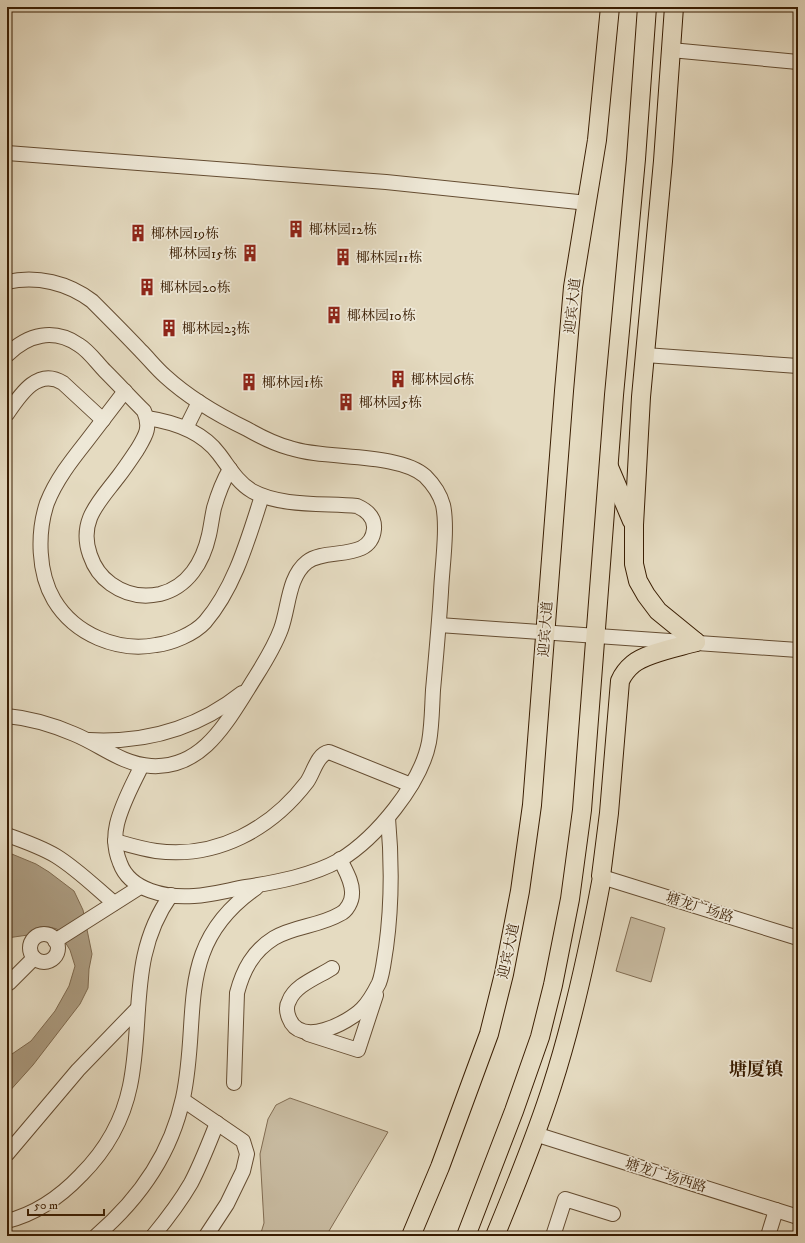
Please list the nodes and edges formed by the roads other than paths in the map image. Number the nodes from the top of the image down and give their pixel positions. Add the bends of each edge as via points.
1 (610, 7) edge
2 (647, 7) edge
3 (674, 7) edge
4 (671, 50) junction
5 (798, 62) edge
6 (7, 153) edge
7 (588, 203) junction
8 (7, 282) edge
9 (7, 355) edge
10 (645, 355) junction
11 (798, 366) edge
12 (125, 391) junction
13 (199, 402) junction
14 (7, 414) edge
15 (147, 418) junction
16 (103, 420) junction
17 (186, 428) junction
18 (608, 466) junction
19 (230, 469) junction
20 (262, 496) junction
21 (634, 525) junction
22 (439, 625) junction
23 (545, 633) junction
24 (595, 636) junction
25 (696, 642) junction
26 (798, 650) edge
27 (620, 681) junction
28 (248, 688) junction
29 (7, 716) edge
30 (588, 731) junction
31 (85, 739) junction
32 (142, 765) junction
33 (410, 785) junction
34 (388, 818) junction
35 (7, 835) edge
36 (578, 840) junction
37 (115, 841) junction
38 (340, 859) junction
39 (601, 876) junction
40 (259, 885) junction
41 (140, 887) junction
42 (171, 895) junction
43 (114, 903) junction
44 (798, 938) edge
45 (332, 968) dead end
46 (380, 982) junction
47 (8, 988) edge
48 (138, 1008) junction
49 (304, 1032) junction
50 (540, 1037) junction
51 (234, 1083) dead end
52 (552, 1086) junction
53 (182, 1100) junction
54 (217, 1123) junction
55 (535, 1134) junction
56 (7, 1154) edge
57 (515, 1187) junction
58 (776, 1210) junction
59 (613, 1214) dead end
60 (474, 1216) junction
61 (798, 1217) edge
62 (7, 1221) edge
63 (96, 1236) edge
64 (153, 1236) edge
65 (206, 1236) edge
66 (411, 1236) edge
67 (466, 1236) edge
68 (495, 1236) edge
69 (553, 1236) edge
70 (768, 1236) edge

1 - 7 main road, 迎宾大道
2 - 18 main road
3 - 4 main road
4 - 5 street
4 - 10 main road
6 - 7 street via 386,182
7 - 23 main road, 迎宾大道 via 573,287
8 - 13 street via 38,280 78,291 92,301 163,375
9 - 12 street via 22,342 37,336 67,338 80,346
10 - 11 street
10 - 21 main road
12 - 15 street via 144,411
12 - 16 street
13 - 17 street
13 - 22 street via 269,441 291,449 388,461 423,474 436,489 445,523
14 - 16 street via 34,382 41,378 49,378 57,379
15 - 17 street via 167,421
15 - 19 street via 146,435 97,503 88,526 87,544 92,562 99,573 118,589 129,594 154,596 178,587 187,579 195,570 206,547 214,508
16 - 20 street via 55,486 47,504 41,543 42,563 54,600 73,622 103,641 138,647 166,644 186,636 204,623 235,572
17 - 19 street via 218,452
18 - 21 main road
18 - 24 main road
19 - 20 street via 250,490
20 - 28 street via 278,501 357,506 365,510 374,525 369,542 362,548 319,556 307,562 298,571 292,583 286,612 275,644
21 - 25 main road via 634,564 638,581 658,611
22 - 23 street
22 - 33 street via 429,742 423,763
23 - 24 street
23 - 66 main road, 迎宾大道 via 532,805 520,891 504,974 489,1034
24 - 25 street
24 - 30 main road
25 - 26 street
25 - 27 main road via 634,663 624,672
27 - 30 main road
27 - 39 main road
28 - 31 street via 217,711 181,728 144,738
28 - 32 street via 225,725 199,752 169,765
29 - 31 street via 44,723
30 - 36 main road
31 - 32 street via 122,760
32 - 37 street via 123,807
33 - 34 street
33 - 37 street via 329,752 321,756 308,780 285,808 243,837 201,850 179,852 158,852
34 - 38 street via 366,840
34 - 46 street via 391,900
35 - 43 street via 55,856
36 - 39 main road
36 - 50 main road via 553,985
37 - 41 street via 123,871
38 - 40 street via 312,872
38 - 51 street via 351,884 349,906 342,914 274,938 253,956 246,967 237,993
39 - 44 street, 塘龙广场路
39 - 52 main road via 578,989
40 - 42 street via 194,896
40 - 53 street via 225,914 202,952 196,974 187,1076
41 - 42 street
41 - 43 street
42 - 48 street via 151,933 142,963
43 - 47 street via 57,939 45,934 33,939 30,951 34,958
45 - 49 street via 292,994 288,1002 287,1012 290,1021
46 - 49 street via 372,996 350,1019 328,1029
46 - 49 street via 358,1050
48 - 56 street via 78,1070
48 - 62 street via 130,1087 110,1138 88,1168 62,1193 31,1212
50 - 52 main road
50 - 60 main road
52 - 55 main road
53 - 54 street
53 - 63 street via 168,1144 157,1165 130,1204
54 - 64 street via 190,1183 174,1210
54 - 65 street via 243,1141 247,1154 243,1171 227,1204
55 - 57 main road
55 - 58 street, 塘龙广场西路
57 - 60 main road
57 - 68 main road
58 - 61 street, 塘龙广场西路
58 - 70 street
59 - 69 street via 565,1199
60 - 67 main road

